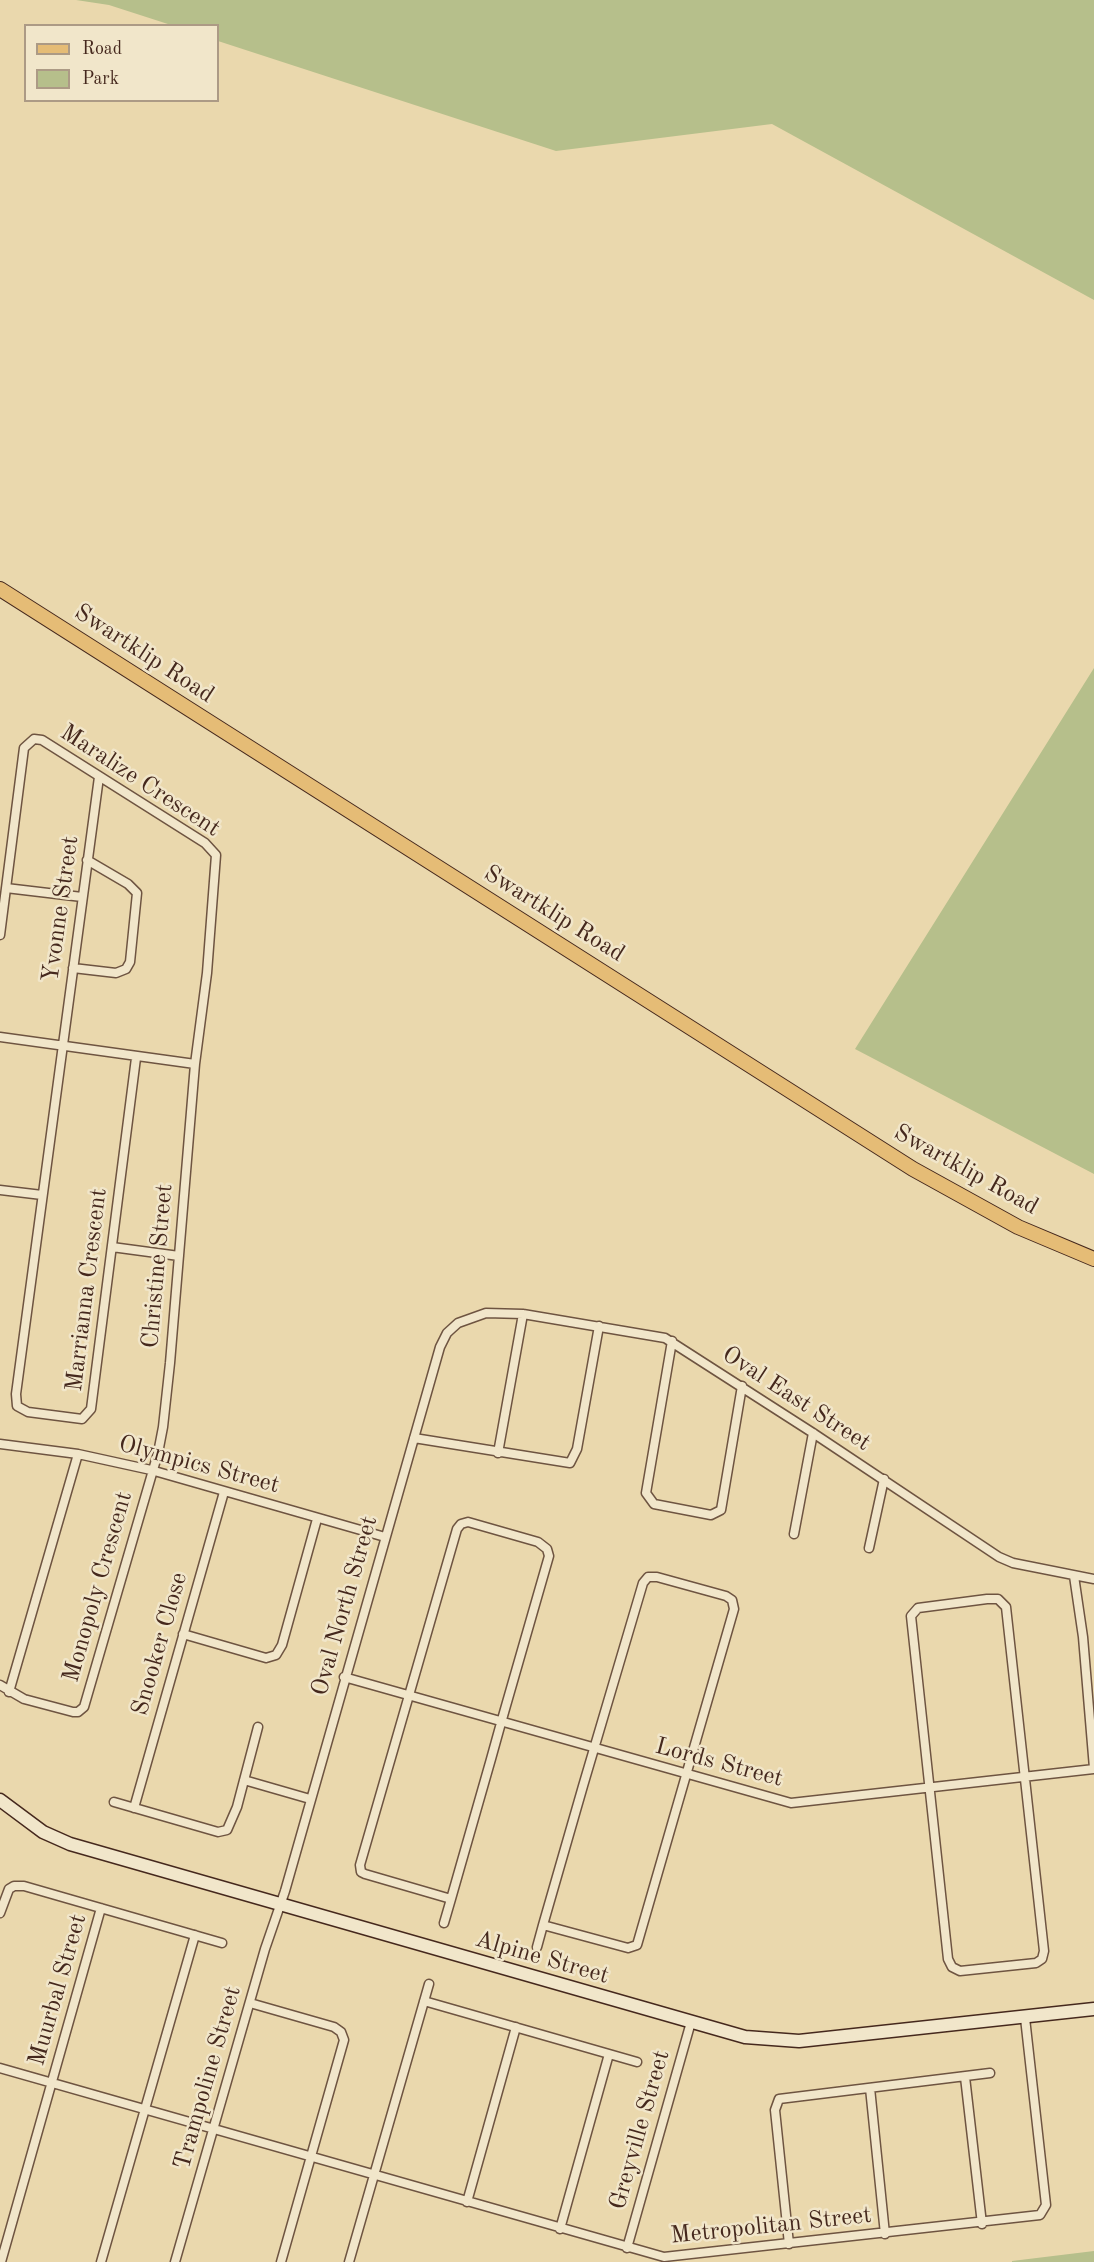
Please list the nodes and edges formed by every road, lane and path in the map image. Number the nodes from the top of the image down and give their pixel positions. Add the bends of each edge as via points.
1 (0, 589) edge
2 (99, 777) junction
3 (87, 860) junction
4 (6, 888) junction
5 (82, 897) junction
6 (0, 935) edge
7 (73, 968) junction
8 (0, 1039) edge
9 (61, 1047) junction
10 (136, 1058) junction
11 (195, 1064) junction
12 (0, 1190) edge
13 (42, 1195) junction
14 (112, 1247) junction
15 (178, 1256) junction
16 (1094, 1259) edge
17 (523, 1314) junction
18 (458, 1323) joint
19 (599, 1326) junction
20 (672, 1341) junction
21 (742, 1386) junction
22 (813, 1432) junction
23 (414, 1438) junction
24 (0, 1446) edge
25 (498, 1453) junction
26 (78, 1454) junction
27 (151, 1470) junction
28 (884, 1479) junction
29 (224, 1492) junction
30 (317, 1519) junction
31 (794, 1534) dead end
32 (385, 1537) junction
33 (869, 1548) dead end
34 (1074, 1576) junction
35 (1094, 1579) edge
36 (183, 1634) junction
37 (1090, 1672) edge
38 (344, 1677) junction
39 (0, 1685) edge
40 (9, 1692) junction
41 (407, 1695) junction
42 (501, 1722) junction
43 (258, 1727) dead end
44 (594, 1749) junction
45 (1094, 1769) edge
46 (687, 1775) junction
47 (1024, 1778) junction
48 (244, 1780) junction
49 (929, 1786) junction
50 (310, 1799) junction
51 (0, 1800) edge
52 (114, 1802) dead end
53 (134, 1808) junction
54 (451, 1899) junction
55 (279, 1905) junction
56 (101, 1908) junction
57 (0, 1914) edge
58 (444, 1923) dead end
59 (543, 1925) junction
60 (195, 1935) junction
61 (222, 1943) dead end
62 (537, 1947) dead end
63 (429, 1984) dead end
64 (424, 2001) junction
65 (250, 2003) junction
66 (1094, 2009) edge
67 (1025, 2018) junction
68 (691, 2022) junction
69 (516, 2027) junction
70 (609, 2054) junction
71 (637, 2062) dead end
72 (0, 2068) edge
73 (990, 2073) dead end
74 (965, 2077) junction
75 (52, 2083) junction
76 (870, 2088) junction
77 (145, 2110) junction
78 (213, 2130) junction
79 (311, 2157) junction
80 (374, 2175) junction
81 (466, 2202) junction
82 (982, 2224) junction
83 (560, 2229) junction
84 (885, 2234) junction
85 (789, 2244) junction
86 (627, 2248) junction
87 (1, 2262) edge
88 (101, 2262) edge
89 (176, 2262) edge
90 (281, 2262) edge
91 (350, 2262) edge

1 - 16 main road, Swartklip Road via 913,1169 1018,1227
2 - 3 street, Yvonne Street
2 - 4 street, Maralize Crescent via 42,740 34,739 27,744
2 - 11 street, Maralize Crescent via 210,846 216,855
3 - 5 street, Yvonne Street
3 - 7 street via 137,893 130,962 126,969 116,973
4 - 5 street
4 - 6 street, Maralize Crescent
5 - 7 street, Yvonne Street
7 - 9 street, Yvonne Street
8 - 9 street
9 - 10 street
9 - 13 street, Marrianna Crescent
10 - 11 street
10 - 14 street, Marrianna Crescent
11 - 15 street, Christine Street
12 - 13 street
13 - 14 street, Marrianna Crescent via 16,1394 21,1410 78,1419 90,1413
14 - 15 street
15 - 27 street, Christine Street via 163,1427
17 - 18 street, Oval East Street via 486,1313
17 - 19 street, Oval East Street
17 - 25 street
18 - 23 street, Oval North Street via 442,1342
19 - 20 street, Oval East Street
19 - 25 street via 574,1460 564,1465
20 - 21 street, Oval East Street
20 - 21 street via 646,1493 654,1504 711,1515 721,1510
21 - 22 street, Oval East Street
22 - 28 street, Oval East Street
22 - 31 street
23 - 25 street
23 - 32 street, Oval North Street
24 - 26 street, Olympics Street
26 - 27 street, Olympics Street
26 - 40 street
27 - 29 street, Olympics Street
27 - 40 street, Monopoly Crescent via 84,1707 73,1712
28 - 33 street
28 - 34 street, Oval East Street via 1005,1560
29 - 30 street, Olympics Street
29 - 36 street, Snooker Close
30 - 32 street, Olympics Street
30 - 36 street via 276,1655 266,1658
32 - 38 street, Oval North Street
34 - 35 street, Oval East Street
34 - 37 street
36 - 53 street, Snooker Close
37 - 45 street
38 - 41 street, Lords Street
38 - 50 street, Oval North Street
39 - 40 street, Monopoly Crescent
41 - 42 street, Lords Street
41 - 42 street via 459,1526 468,1522 538,1542 549,1556
41 - 54 street via 360,1869 365,1874
42 - 44 street, Lords Street
42 - 54 street
43 - 48 street
44 - 46 street, Lords Street
44 - 46 street via 643,1583 648,1577 657,1577 732,1600 734,1609
44 - 59 street
45 - 47 street, Lords Street
46 - 49 street, Lords Street via 791,1803
46 - 59 street via 637,1945 628,1948
47 - 49 street, Lords Street
47 - 49 street via 1006,1607 998,1599 987,1599 918,1608 911,1616
47 - 49 street via 1042,1959 1036,1963 960,1971 948,1959
48 - 50 street
48 - 53 street via 232,1822 223,1832
50 - 55 street, Oval North Street
51 - 55 street, Alpine Street via 43,1832 70,1844
52 - 53 street
54 - 58 street
55 - 65 street, Trampoline Street
55 - 68 street, Alpine Street
56 - 57 street via 14,1886 6,1893
56 - 60 street
56 - 75 street, Muurbal Street
59 - 62 street
60 - 61 street
60 - 77 street
63 - 64 street
64 - 69 street
64 - 80 street
65 - 78 street, Trampoline Street
65 - 79 street via 341,2032 344,2040
66 - 67 street, Alpine Street
67 - 68 street, Alpine Street via 789,2041 745,2037
67 - 82 street, Metropolitan Street via 1046,2208 1035,2218
68 - 86 street, Greyville Street
69 - 70 street
69 - 81 street
70 - 71 street
70 - 83 street
72 - 75 street, Metropolitan Street
73 - 74 street
74 - 76 street
74 - 82 street
75 - 77 street, Metropolitan Street
75 - 87 street, Muurbal Street
76 - 84 street
76 - 85 street via 785,2097 776,2103
77 - 78 street, Metropolitan Street
77 - 88 street
78 - 79 street, Metropolitan Street
78 - 89 street, Trampoline Street
79 - 80 street, Metropolitan Street
79 - 90 street
80 - 81 street, Metropolitan Street
80 - 91 street
81 - 83 street, Metropolitan Street
82 - 84 street, Metropolitan Street
83 - 86 street, Metropolitan Street
84 - 85 street, Metropolitan Street
85 - 86 street, Metropolitan Street via 664,2257

